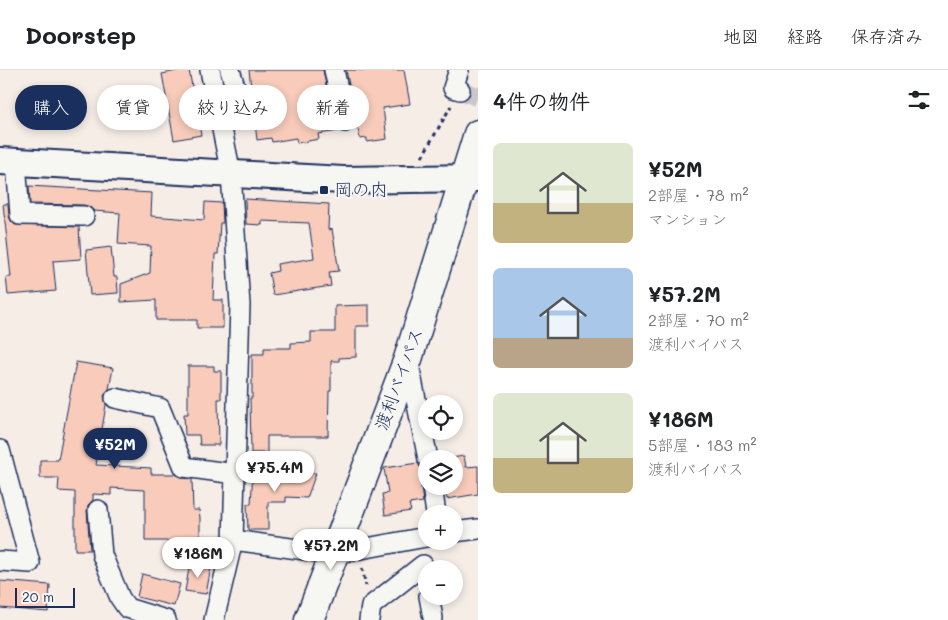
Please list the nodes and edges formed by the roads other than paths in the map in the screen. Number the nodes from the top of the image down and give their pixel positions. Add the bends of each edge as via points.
1 (210, 70) edge
2 (230, 70) edge
3 (334, 70) edge
4 (459, 70) edge
5 (235, 85) edge
6 (337, 85) edge
7 (460, 90) road end
8 (478, 134) edge
9 (8, 161) edge
10 (231, 174) junction
11 (470, 178) edge
12 (84, 216) dead end
13 (408, 359) junction
14 (115, 398) dead end
15 (0, 450) edge
16 (426, 450) edge
17 (235, 474) junction
18 (98, 510) dead end
19 (478, 528) edge
20 (463, 530) edge
21 (418, 539) edge
22 (233, 540) junction
23 (346, 552) junction
24 (0, 561) edge
25 (418, 579) edge
26 (431, 605) edge
27 (370, 613) edge
28 (433, 618) dead end
29 (166, 620) edge
30 (214, 620) edge
31 (309, 620) edge

1 - 10 street
2 - 5 street
3 - 6 street
4 - 7 street via 453,88
8 - 11 highway, 渡利バイパス
9 - 10 street
9 - 12 street via 20,215
10 - 11 street via 343,180
10 - 17 street via 240,304
11 - 13 highway, 渡利バイパス
13 - 16 street
13 - 23 highway, 渡利バイパス
14 - 17 street via 160,408 184,467
15 - 24 street via 30,563
17 - 22 street
18 - 29 street via 102,555 120,598 128,608
19 - 20 street
21 - 23 street
22 - 23 street
22 - 30 street
23 - 31 highway, 渡利バイパス
25 - 27 street
26 - 28 street

